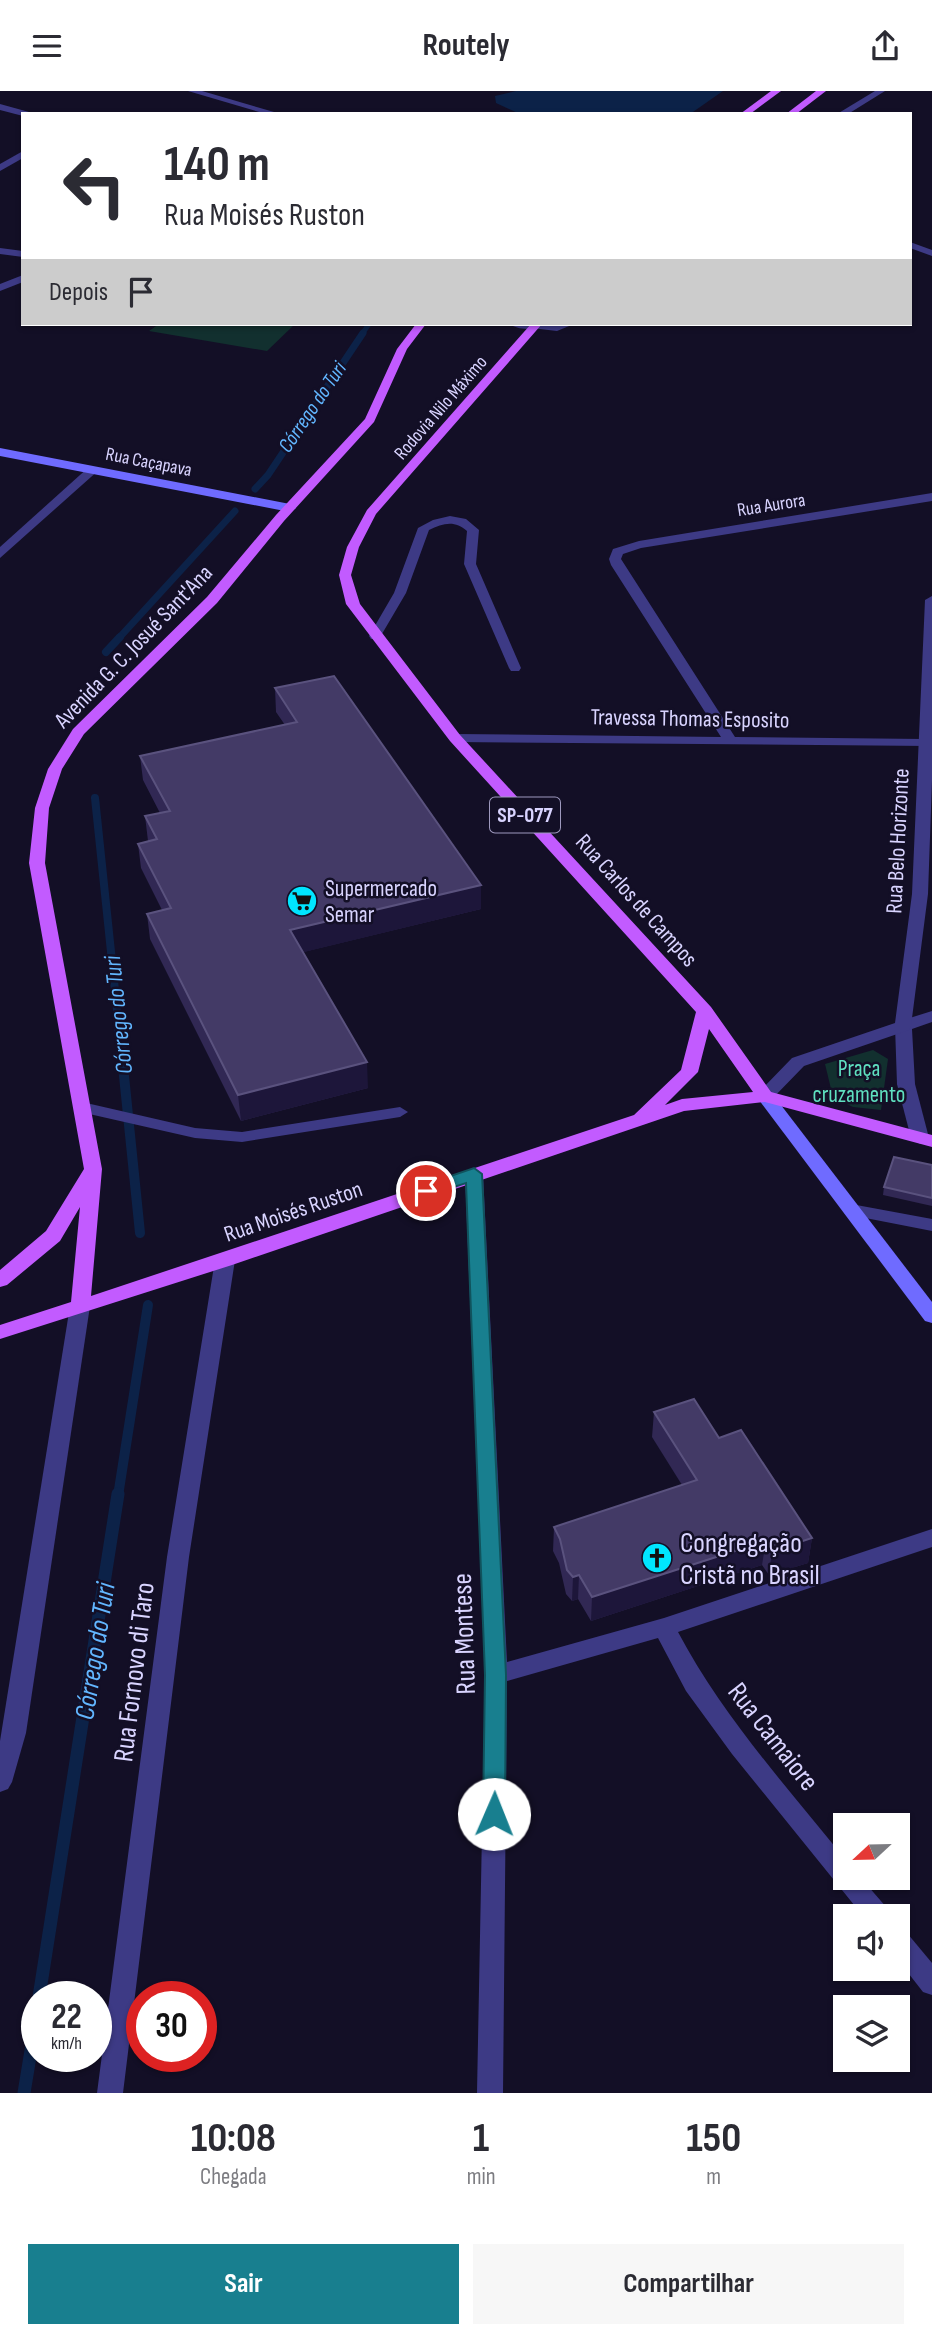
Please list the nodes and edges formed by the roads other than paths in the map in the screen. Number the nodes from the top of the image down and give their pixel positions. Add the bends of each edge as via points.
1 (192, 91) edge
2 (777, 91) edge
3 (822, 91) edge
4 (881, 91) edge
5 (0, 107) edge
6 (269, 112) edge
7 (747, 112) edge
8 (793, 112) edge
9 (846, 112) edge
10 (21, 113) edge
11 (21, 155) edge
12 (0, 168) edge
13 (912, 246) edge
14 (0, 251) edge
15 (932, 253) edge
16 (21, 254) edge
17 (21, 279) edge
18 (0, 288) edge
19 (419, 326) edge
20 (535, 326) edge
21 (543, 326) edge
22 (563, 326) edge
23 (0, 452) edge
24 (94, 469) junction
25 (932, 497) edge
26 (290, 508) junction
27 (371, 513) joint
28 (0, 554) edge
29 (932, 600) edge
30 (374, 636) junction
31 (930, 666) edge
32 (514, 668) dead end
33 (455, 738) junction
34 (730, 740) junction
35 (925, 743) junction
36 (705, 1011) junction
37 (932, 1016) edge
38 (903, 1026) junction
39 (765, 1096) junction
40 (82, 1107) junction
41 (400, 1112) dead end
42 (638, 1119) junction
43 (926, 1140) edge
44 (93, 1169) junction
45 (474, 1174) junction
46 (851, 1210) junction
47 (932, 1225) edge
48 (225, 1260) junction
49 (0, 1280) edge
50 (80, 1306) junction
51 (932, 1316) edge
52 (0, 1332) edge
53 (932, 1538) edge
54 (664, 1627) junction
55 (496, 1675) junction
56 (7, 1730) edge
57 (0, 1782) edge
58 (833, 1861) edge
59 (857, 1890) edge
60 (868, 1904) edge
61 (910, 1956) edge
62 (932, 1983) edge
63 (110, 2093) edge
64 (491, 2093) edge

1 - 6 street
2 - 7 main road
3 - 8 main road
4 - 9 street
5 - 10 street
11 - 12 street
13 - 15 lane
14 - 16 street
17 - 18 street
19 - 26 main road, Avenida G. C. Josué Sant'Ana via 402,349 370,420
20 - 27 main road, Rodovia Nilo Máximo / SP-077
21 - 22 lane
23 - 24 main road, Rua Caçapava
24 - 26 main road, Rua Caçapava
24 - 28 street
25 - 34 street, Rua Aurora via 617,552 617,565
26 - 40 main road, Avenida G. C. Josué Sant'Ana via 212,600 78,732 55,769 42,808 37,863
27 - 30 main road, Rua Carlos de Campos / SP-077 via 345,575 353,604
29 - 31 street, Rua Belo Horizonte
30 - 32 lane via 400,593 424,528 458,520 472,530 470,564
30 - 33 main road, Rua Carlos de Campos / SP-077
31 - 35 street, Rua Belo Horizonte
33 - 34 street, Travessa Thomas Esposito
33 - 36 main road, Rua Carlos de Campos / SP-077
34 - 35 street, Travessa Thomas Esposito
35 - 38 street, Rua Belo Horizonte via 919,894
36 - 39 main road, Rua Carlos de Campos / SP-077
36 - 42 main road via 688,1072
37 - 38 street
38 - 39 street via 798,1062
38 - 43 street, Rua Belo Horizonte via 906,1084
39 - 42 main road, Rua Moisés Ruston via 682,1105
39 - 43 main road
39 - 46 main road, Rua Carlos de Campos
40 - 41 lane via 195,1133 243,1137
40 - 44 main road, Avenida G. C. Josué Sant'Ana
42 - 45 main road, Rua Moisés Ruston
44 - 49 main road via 53,1236
44 - 50 main road, Avenida G. C. Josué Sant'Ana
45 - 48 main road, Rua Moisés Ruston
45 - 55 street, Rua Montese
46 - 47 lane
46 - 51 main road, Rua Carlos de Campos
48 - 50 main road, Rua Moisés Ruston
48 - 63 street, Rua Fornovo di Taro via 178,1557
50 - 52 main road, Rua Moisés Ruston
50 - 56 street
53 - 54 street
54 - 55 street
54 - 58 street, Rua Camaiore via 694,1684
55 - 64 street, Rua Montese
56 - 57 street
59 - 60 street, Rua Camaiore
61 - 62 street

